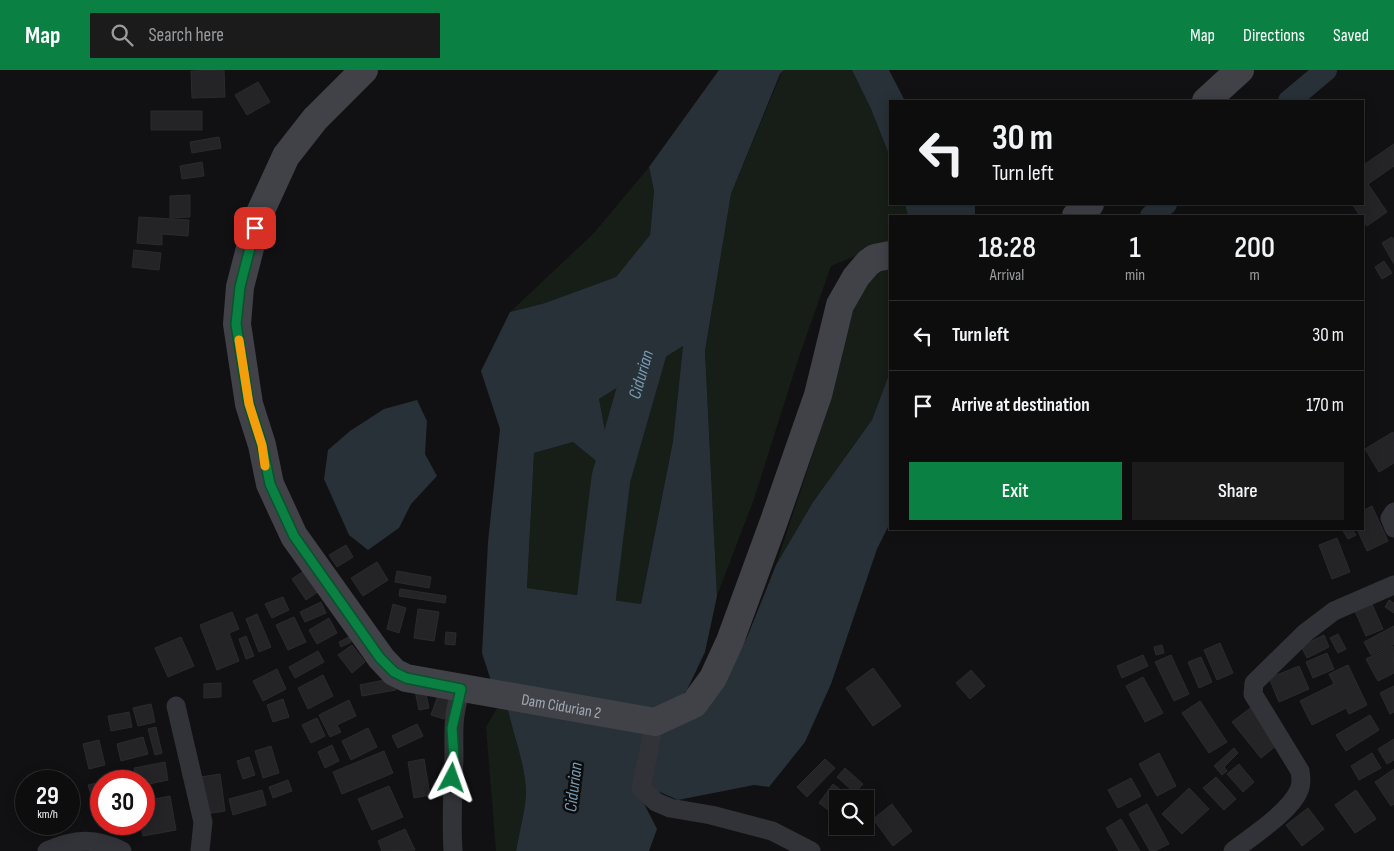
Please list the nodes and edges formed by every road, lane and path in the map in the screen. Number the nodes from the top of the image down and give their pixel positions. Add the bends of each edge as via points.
1 (364, 70) edge
2 (1240, 70) edge
3 (1207, 100) edge
4 (1089, 205) edge
5 (1077, 215) edge
6 (889, 255) edge
7 (1394, 512) edge
8 (1394, 528) edge
9 (1394, 585) edge
10 (472, 691) junction
11 (176, 706) dead end
12 (647, 720) junction
13 (47, 851) edge
14 (122, 851) edge
15 (200, 851) edge
16 (453, 851) edge
17 (811, 851) edge
18 (1233, 851) edge

1 - 10 street, Dam Cidurian 2 via 315,119 286,156 258,217 242,279 236,324 249,404 270,484 294,536 380,658 394,672 406,678
2 - 3 street
4 - 5 street
6 - 12 street via 868,263 840,305 801,449 716,672 694,704
7 - 8 street via 1390,518
9 - 18 street via 1334,611 1305,633 1254,683 1253,694 1300,771 1300,790 1286,808
10 - 12 street, Dam Cidurian 2
10 - 16 street via 452,728
11 - 15 street via 203,822
12 - 17 street via 642,788 656,802 772,831
13 - 14 street via 68,842 104,842

